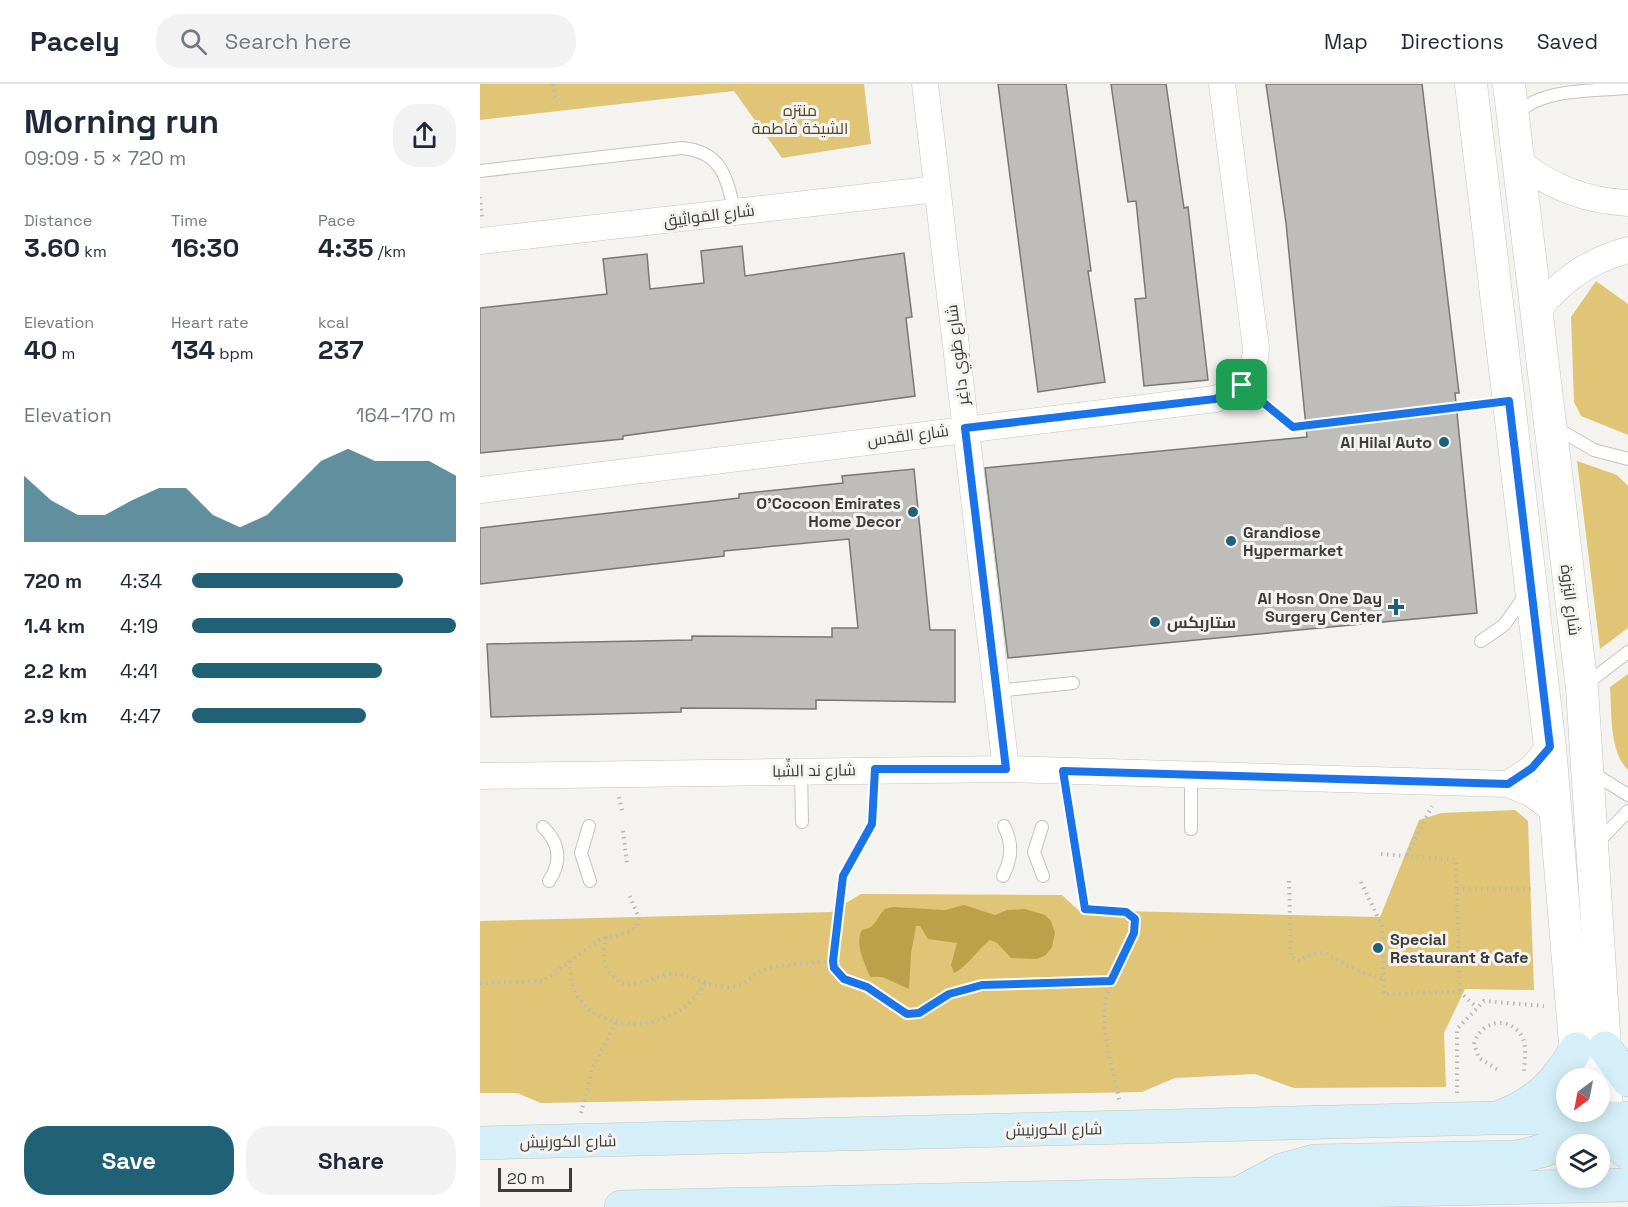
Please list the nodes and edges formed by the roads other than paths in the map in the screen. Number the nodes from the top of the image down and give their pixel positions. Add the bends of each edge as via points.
1 (925, 84) edge
2 (1222, 84) edge
3 (1471, 84) edge
4 (1509, 84) edge
5 (1628, 88) edge
6 (1513, 121) junction
7 (1518, 161) junction
8 (480, 171) edge
9 (937, 189) junction
10 (1628, 203) edge
11 (735, 212) junction
12 (480, 241) edge
13 (1628, 250) edge
14 (1537, 321) junction
15 (1501, 333) junction
16 (1550, 423) junction
17 (965, 428) junction
18 (1628, 459) edge
19 (480, 490) edge
20 (1532, 579) junction
21 (1481, 641) dead end
22 (1628, 652) edge
23 (1073, 683) dead end
24 (1582, 688) junction
25 (996, 692) junction
26 (1550, 747) junction
27 (1006, 769) junction
28 (801, 770) junction
29 (1588, 770) junction
30 (1191, 774) junction
31 (480, 776) edge
32 (1508, 784) junction
33 (1628, 795) edge
34 (1628, 811) edge
35 (1557, 813) junction
36 (802, 822) dead end
37 (589, 826) dead end
38 (1004, 826) dead end
39 (543, 827) dead end
40 (1042, 827) dead end
41 (1191, 829) dead end
42 (1593, 848) junction
43 (1003, 876) dead end
44 (1043, 876) dead end
45 (549, 881) dead end
46 (590, 881) dead end
47 (1586, 1058) edge
48 (1628, 1080) edge
49 (1494, 1118) junction
50 (1556, 1118) edge
51 (1592, 1122) edge
52 (1601, 1122) edge
53 (480, 1143) edge
54 (1628, 1153) edge
55 (1628, 1185) edge
56 (1239, 1194) junction
57 (621, 1207) edge

1 - 9 street, شارع طَوِي داغِر
2 - 17 street, شارع القدس via 1256,348 1253,368 1242,385 1215,399
3 - 15 street, شارع اليَزوة
4 - 6 street, شارع اليَزوة
5 - 6 lane via 1545,97 1526,105
6 - 7 street, شارع اليَزوة
7 - 10 street via 1569,192
7 - 14 street, شارع اليَزوة
8 - 11 lane via 694,149 706,154 722,170
9 - 11 street, شارع المَواثِيق
9 - 17 street, شارع طَوِي داغِر
11 - 12 street, شارع المَواثِيق
13 - 14 street via 1601,259 1570,277
14 - 15 street
14 - 16 street, شارع اليَزوة
15 - 20 street, شارع اليَزوة
16 - 18 lane via 1578,443
16 - 24 street, شارع اليَزوة
17 - 19 street, شارع القدس
17 - 25 street, شارع طَوِي داغِر
20 - 21 lane via 1513,615
20 - 26 street, شارع اليَزوة
22 - 24 lane
23 - 25 lane
24 - 29 street, شارع اليَزوة
25 - 27 street, شارع طَوِي داغِر
26 - 32 street via 1532,768
26 - 35 street, شارع اليَزوة
27 - 28 street, شارع ند الشِّبا
27 - 30 street, شارع ند الشِّبا
28 - 31 street, شارع ند الشِّبا
28 - 36 lane
29 - 33 lane
29 - 42 street, شارع اليَزوة
30 - 32 street, شارع ند الشِّبا
30 - 41 lane
32 - 35 street, شارع ند الشِّبا via 1532,794
34 - 42 lane
35 - 47 street, شارع اليَزوة
37 - 46 lane via 581,854
38 - 43 lane via 1011,846
39 - 45 lane via 557,848 557,866
40 - 44 lane via 1034,852
42 - 47 street, شارع اليَزوة
47 - 48 main road
47 - 49 main road via 1525,1105
49 - 50 main road, شارع الكورنيش
49 - 53 main road, شارع الكورنيش
51 - 56 main road via 1560,1145 1516,1157 1315,1161 1282,1170
52 - 54 main road
55 - 56 main road
56 - 57 main road

